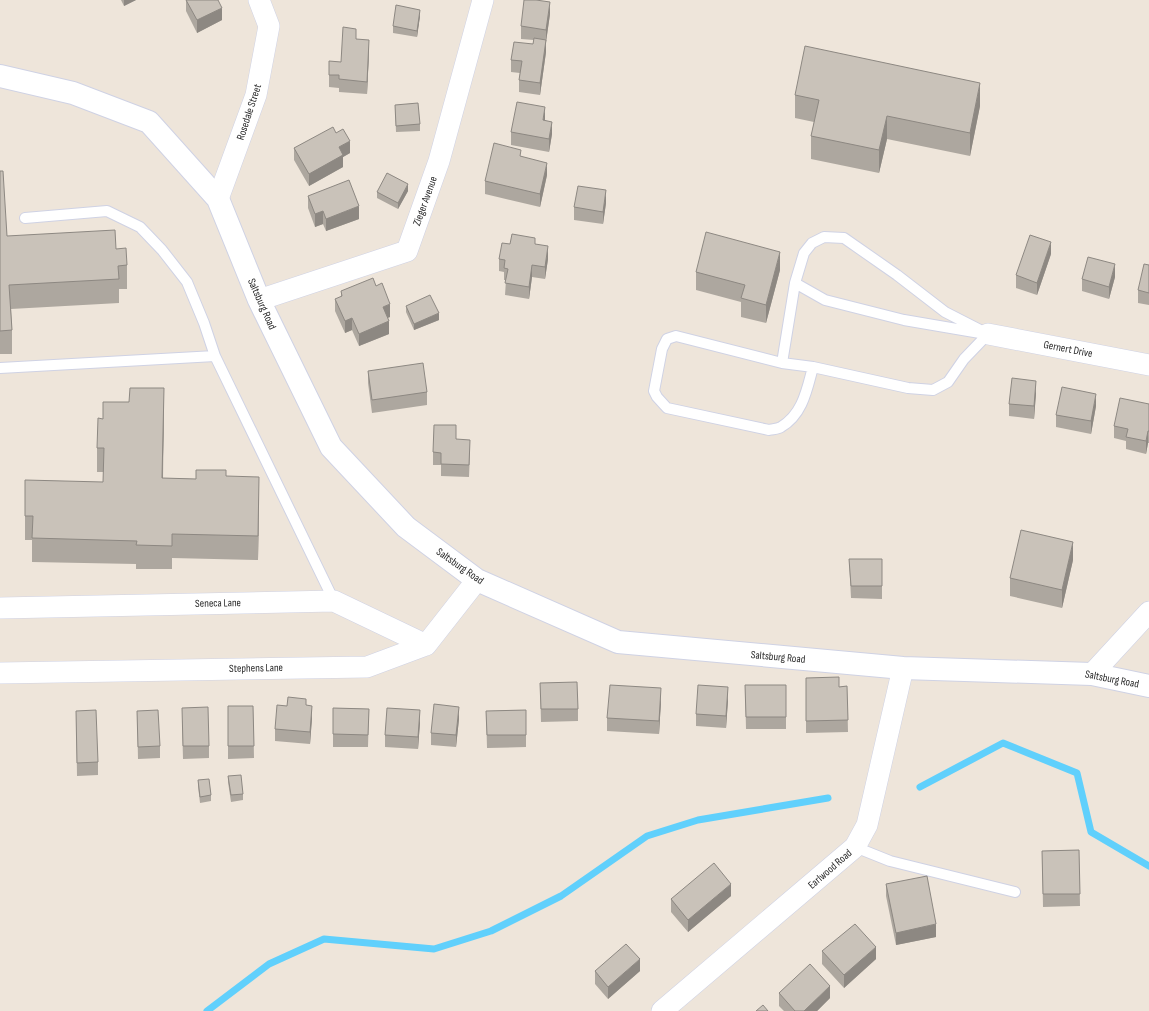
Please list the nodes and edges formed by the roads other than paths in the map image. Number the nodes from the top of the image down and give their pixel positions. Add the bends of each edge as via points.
1 (259, 0) edge
2 (483, 0) edge
3 (0, 76) edge
4 (218, 199) junction
5 (25, 218) dead end
6 (795, 283) junction
7 (259, 300) junction
8 (988, 334) junction
9 (215, 356) junction
10 (782, 363) junction
11 (1149, 365) edge
12 (813, 367) junction
13 (0, 368) edge
14 (477, 580) junction
15 (334, 601) junction
16 (0, 608) edge
17 (1149, 612) edge
18 (426, 645) junction
19 (903, 668) junction
20 (0, 673) edge
21 (1092, 674) junction
22 (1149, 686) edge
23 (855, 847) junction
24 (1015, 892) dead end
25 (662, 1011) edge

1 - 4 street, Rosedale Street via 269,26 256,95
2 - 7 street, Zieger Avenue via 439,162 407,251
3 - 4 main road, Saltsburg Road via 73,94 149,122
4 - 7 main road, Saltsburg Road
5 - 9 lane via 107,211 140,227 187,282
6 - 8 lane via 825,300 904,320
6 - 8 lane via 804,253 812,242 824,237 844,238 945,312
6 - 10 lane
7 - 14 main road, Saltsburg Road via 331,447 406,527
8 - 11 street, Gernert Drive
8 - 12 lane via 964,359 948,382 932,390 908,388
9 - 13 lane
9 - 15 lane
10 - 12 lane
10 - 12 lane via 676,336 667,339 662,349 654,391 667,408 769,430 780,427 796,414 803,401
14 - 18 street
14 - 19 main road, Saltsburg Road via 618,642
15 - 16 street, Seneca Lane
15 - 18 street, Seneca Lane
17 - 21 street
18 - 20 street, Stephens Lane via 367,667
19 - 21 main road, Saltsburg Road
19 - 23 street, Earlwood Road via 867,825
21 - 22 main road, Saltsburg Road
23 - 24 lane via 890,861
23 - 25 street, Earlwood Road

